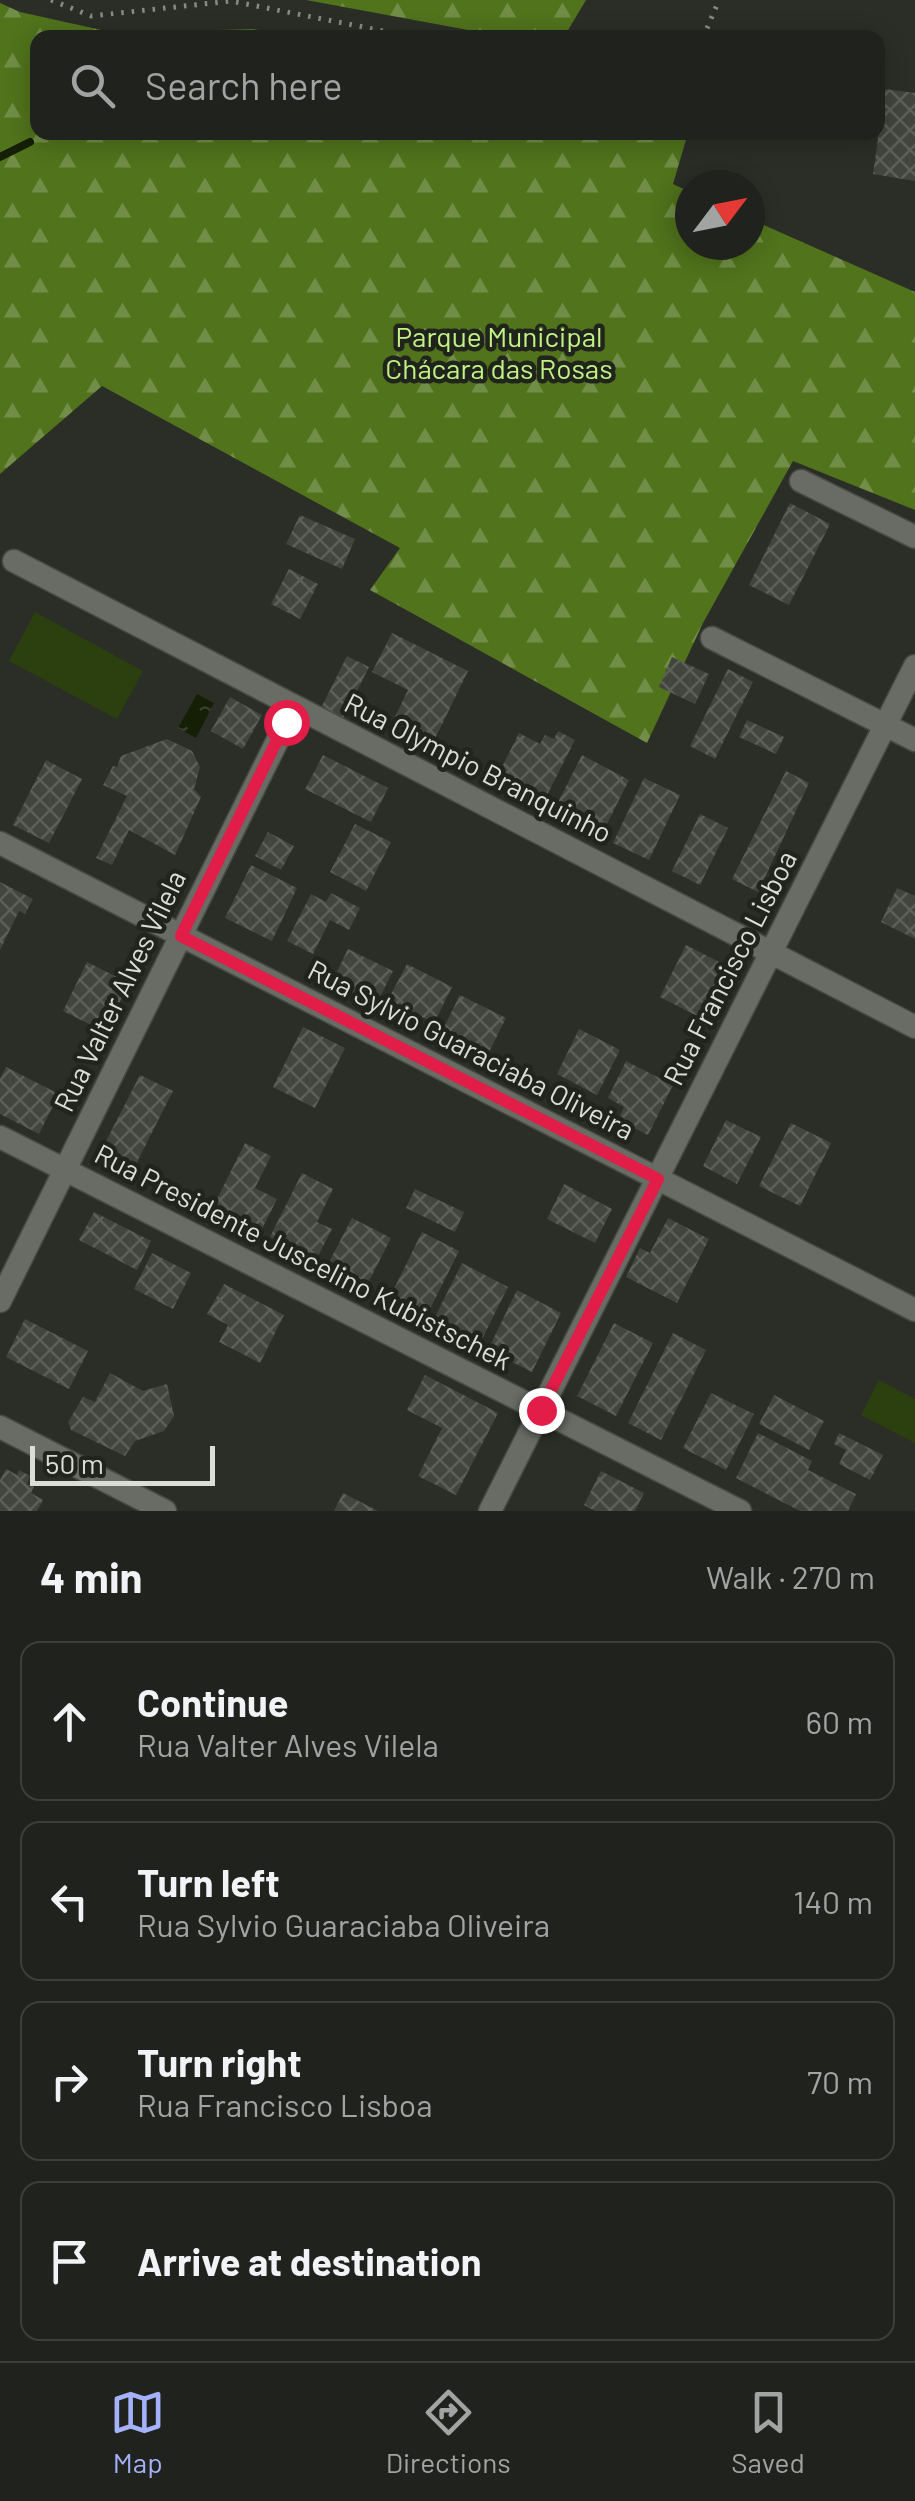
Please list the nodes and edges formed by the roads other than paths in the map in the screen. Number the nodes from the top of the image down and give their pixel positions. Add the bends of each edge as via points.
1 (800, 482) dead end
2 (915, 537) edge
3 (14, 561) dead end
4 (712, 638) dead end
5 (915, 666) edge
6 (294, 707) junction
7 (886, 725) junction
8 (915, 740) edge
9 (0, 843) edge
10 (181, 936) junction
11 (771, 953) junction
12 (915, 1027) edge
13 (0, 1137) edge
14 (65, 1170) junction
15 (658, 1179) junction
16 (0, 1302) edge
17 (915, 1310) edge
18 (541, 1410) junction
19 (0, 1427) edge
20 (165, 1511) edge
21 (490, 1511) edge
22 (740, 1511) edge

1 - 2 street
3 - 6 street, Rua Olympio Branquinho
4 - 7 street
5 - 7 street, Rua Francisco Lisboa
6 - 10 street, Rua Valter Alves Vilela
6 - 11 street, Rua Olympio Branquinho
7 - 8 street
7 - 11 street, Rua Francisco Lisboa
9 - 10 street, Rua Sylvio Guaraciaba Oliveira
10 - 14 street, Rua Valter Alves Vilela
10 - 15 street, Rua Sylvio Guaraciaba Oliveira
11 - 12 street, Rua Olympio Branquinho
11 - 15 street, Rua Francisco Lisboa
13 - 14 street, Rua Presidente Juscelino Kubistschek
14 - 16 street, Rua Valter Alves Vilela
14 - 18 street, Rua Presidente Juscelino Kubistschek
15 - 17 street, Rua Sylvio Guaraciaba Oliveira
15 - 18 street, Rua Francisco Lisboa
18 - 21 street, Rua Francisco Lisboa
18 - 22 street, Rua Presidente Juscelino Kubistschek
19 - 20 street

